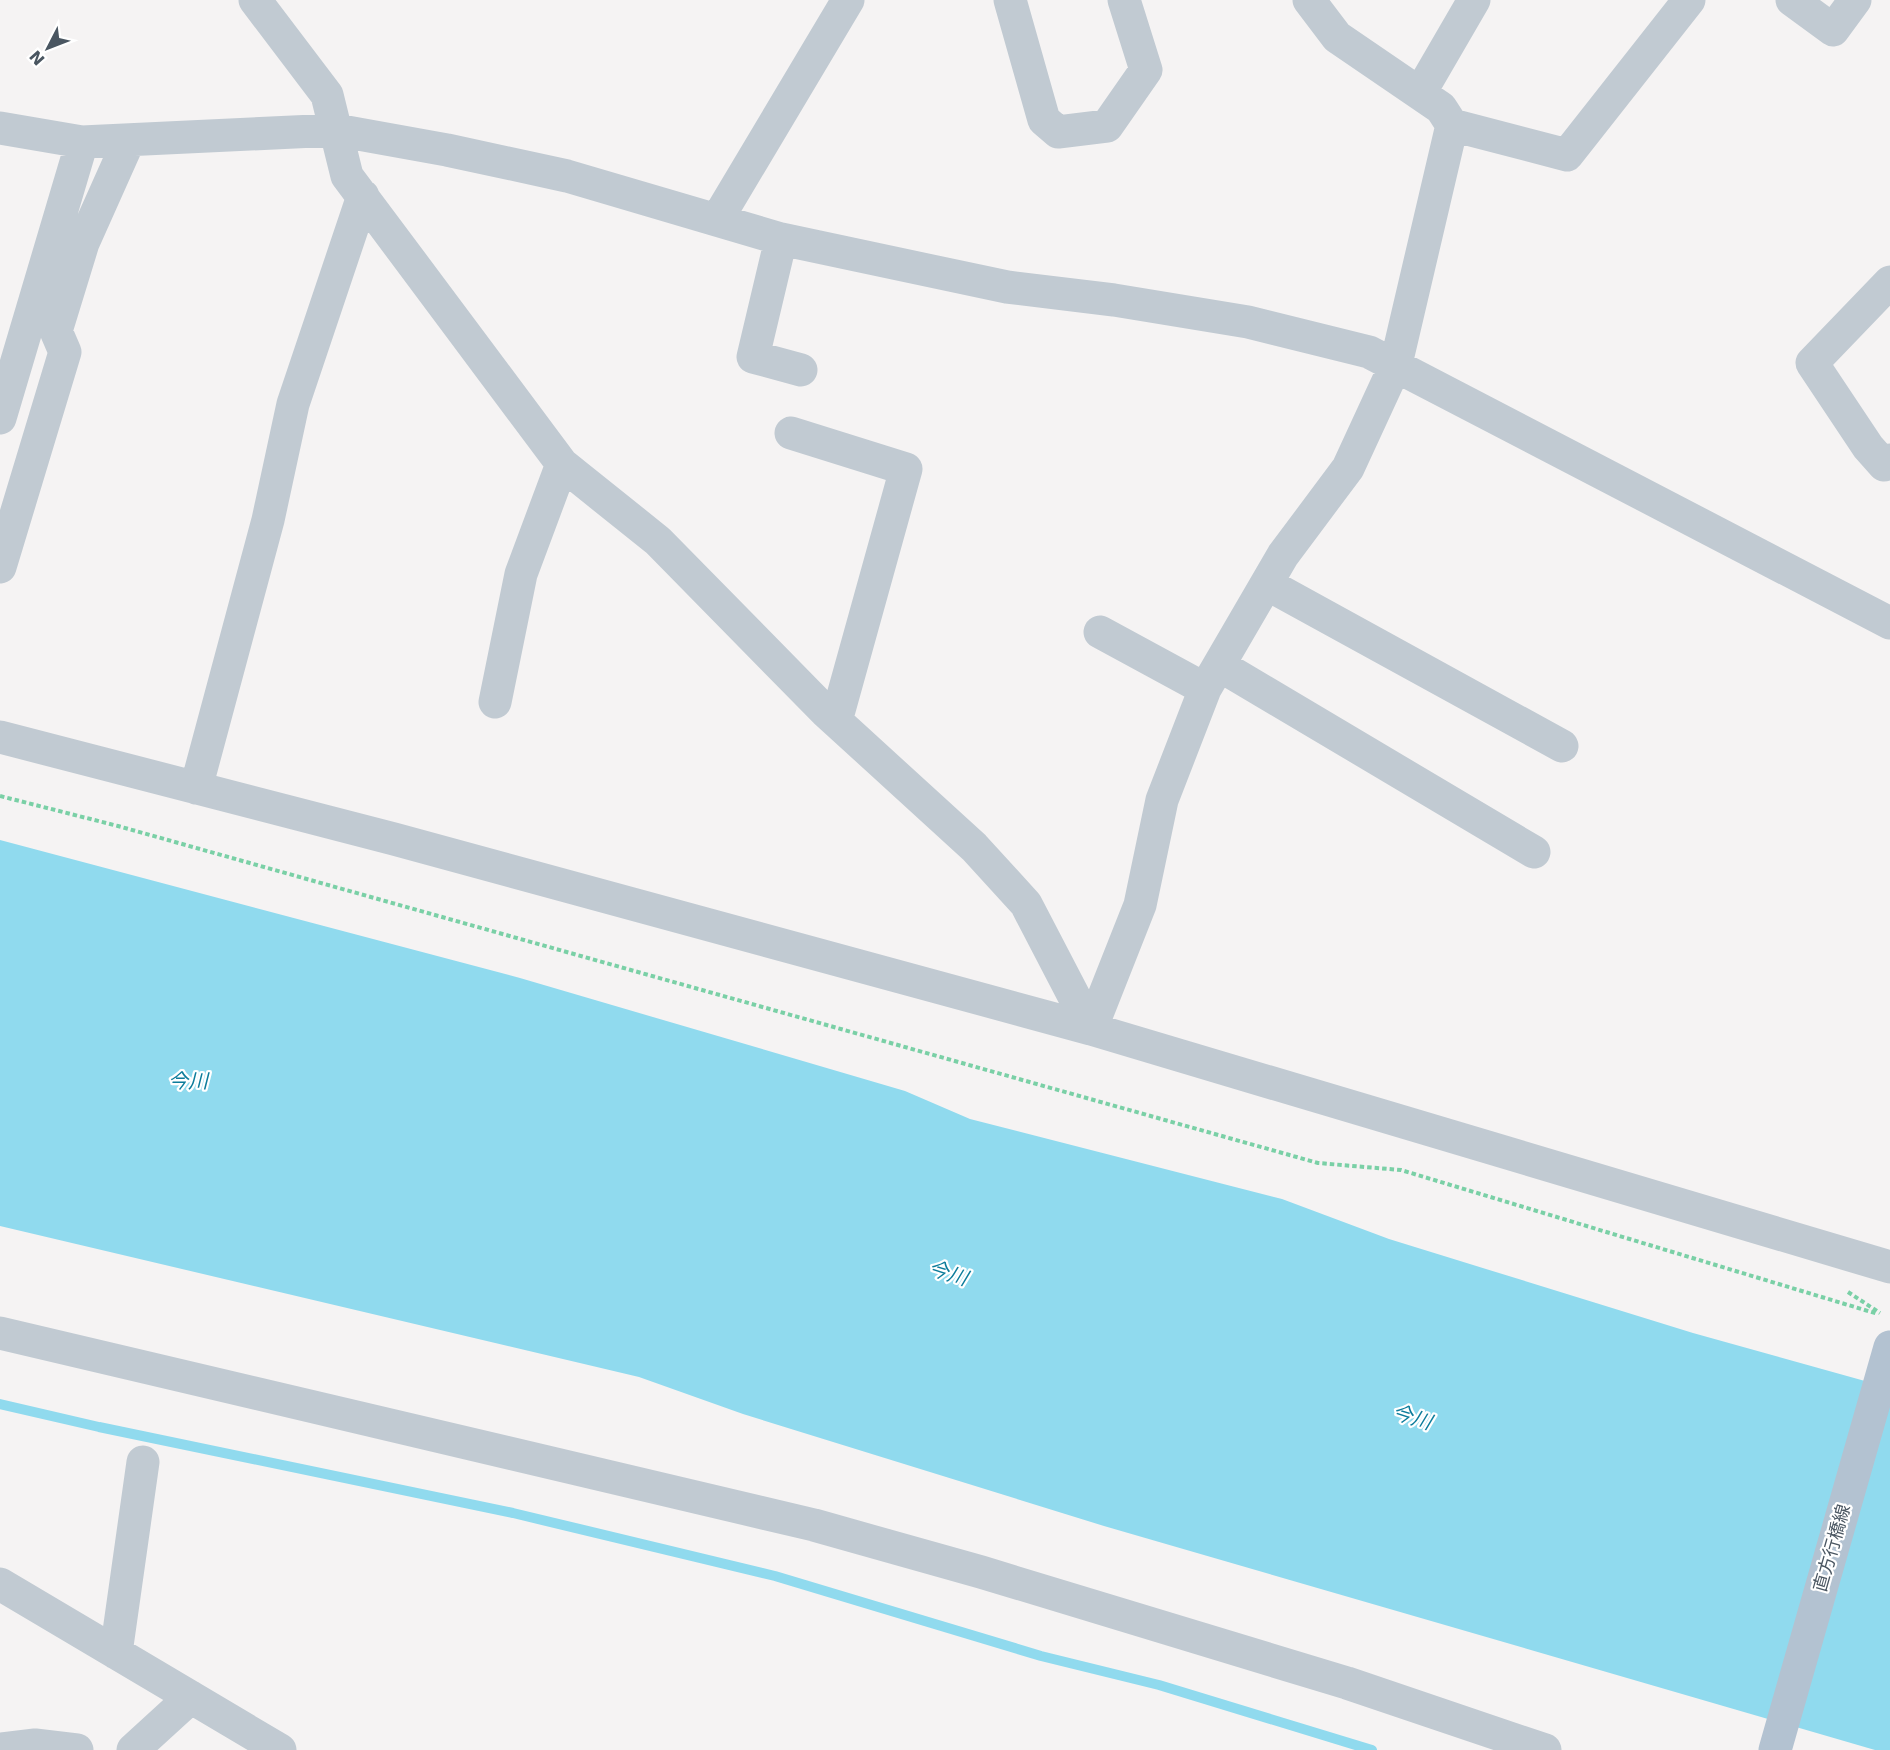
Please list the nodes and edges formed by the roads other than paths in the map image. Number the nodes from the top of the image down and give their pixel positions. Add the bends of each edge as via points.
1 (255, 0) edge
2 (848, 0) edge
3 (1124, 0) edge
4 (1309, 0) edge
5 (1474, 0) edge
6 (1689, 0) edge
7 (1792, 0) edge
8 (1856, 0) edge
9 (1021, 3) edge
10 (1420, 93) junction
11 (1452, 126) junction
12 (0, 128) edge
13 (336, 130) junction
14 (129, 140) junction
15 (82, 142) junction
16 (363, 196) junction
17 (718, 218) junction
18 (781, 239) junction
19 (1890, 282) edge
20 (14, 318) edge
21 (1396, 364) junction
22 (801, 370) dead end
23 (0, 417) edge
24 (791, 433) dead end
25 (1890, 460) edge
26 (562, 464) junction
27 (0, 567) edge
28 (1266, 584) junction
29 (1890, 623) edge
30 (1100, 632) dead end
31 (1212, 677) junction
32 (495, 702) dead end
33 (836, 721) junction
34 (0, 736) edge
35 (1562, 746) dead end
36 (196, 788) junction
37 (1534, 852) dead end
38 (1091, 1029) junction
39 (1890, 1267) edge
40 (1888, 1332) edge
41 (0, 1333) edge
42 (143, 1462) dead end
43 (0, 1584) edge
44 (116, 1653) junction
45 (191, 1697) junction
46 (0, 1749) edge
47 (76, 1750) edge
48 (133, 1750) edge
49 (280, 1750) edge
50 (1545, 1750) edge
51 (1775, 1750) edge

1 - 13 street via 327,94
2 - 17 street
3 - 9 street via 1146,70 1107,126 1058,132 1044,120
4 - 10 street via 1337,37
5 - 10 street
6 - 11 street via 1567,155
7 - 8 street via 1833,30
10 - 11 street via 1441,108
11 - 21 street
12 - 15 street
13 - 14 street
13 - 16 street via 347,176
13 - 17 street via 567,176
14 - 15 street
14 - 27 street via 83,243 56,331 65,352
15 - 20 street
16 - 26 street
16 - 36 street via 292,404 268,520
17 - 18 street
18 - 21 street via 1007,287 1248,322 1369,352
18 - 22 street via 753,357
19 - 25 street via 1812,363 1868,447 1884,465
20 - 23 street
21 - 28 street via 1348,468
21 - 29 street
24 - 33 street via 906,469
26 - 32 street via 521,574
26 - 33 street via 658,541
28 - 31 street
28 - 35 street
30 - 31 street
31 - 37 street
31 - 38 street via 1162,800 1140,905
33 - 38 street via 974,847 1026,904
34 - 36 street
36 - 38 street
38 - 39 street
40 - 51 main road, 直方行橋線
41 - 50 street via 825,1528 1347,1683
42 - 44 street
43 - 44 street
44 - 45 street
45 - 48 street
45 - 49 street
46 - 47 street via 35,1745

